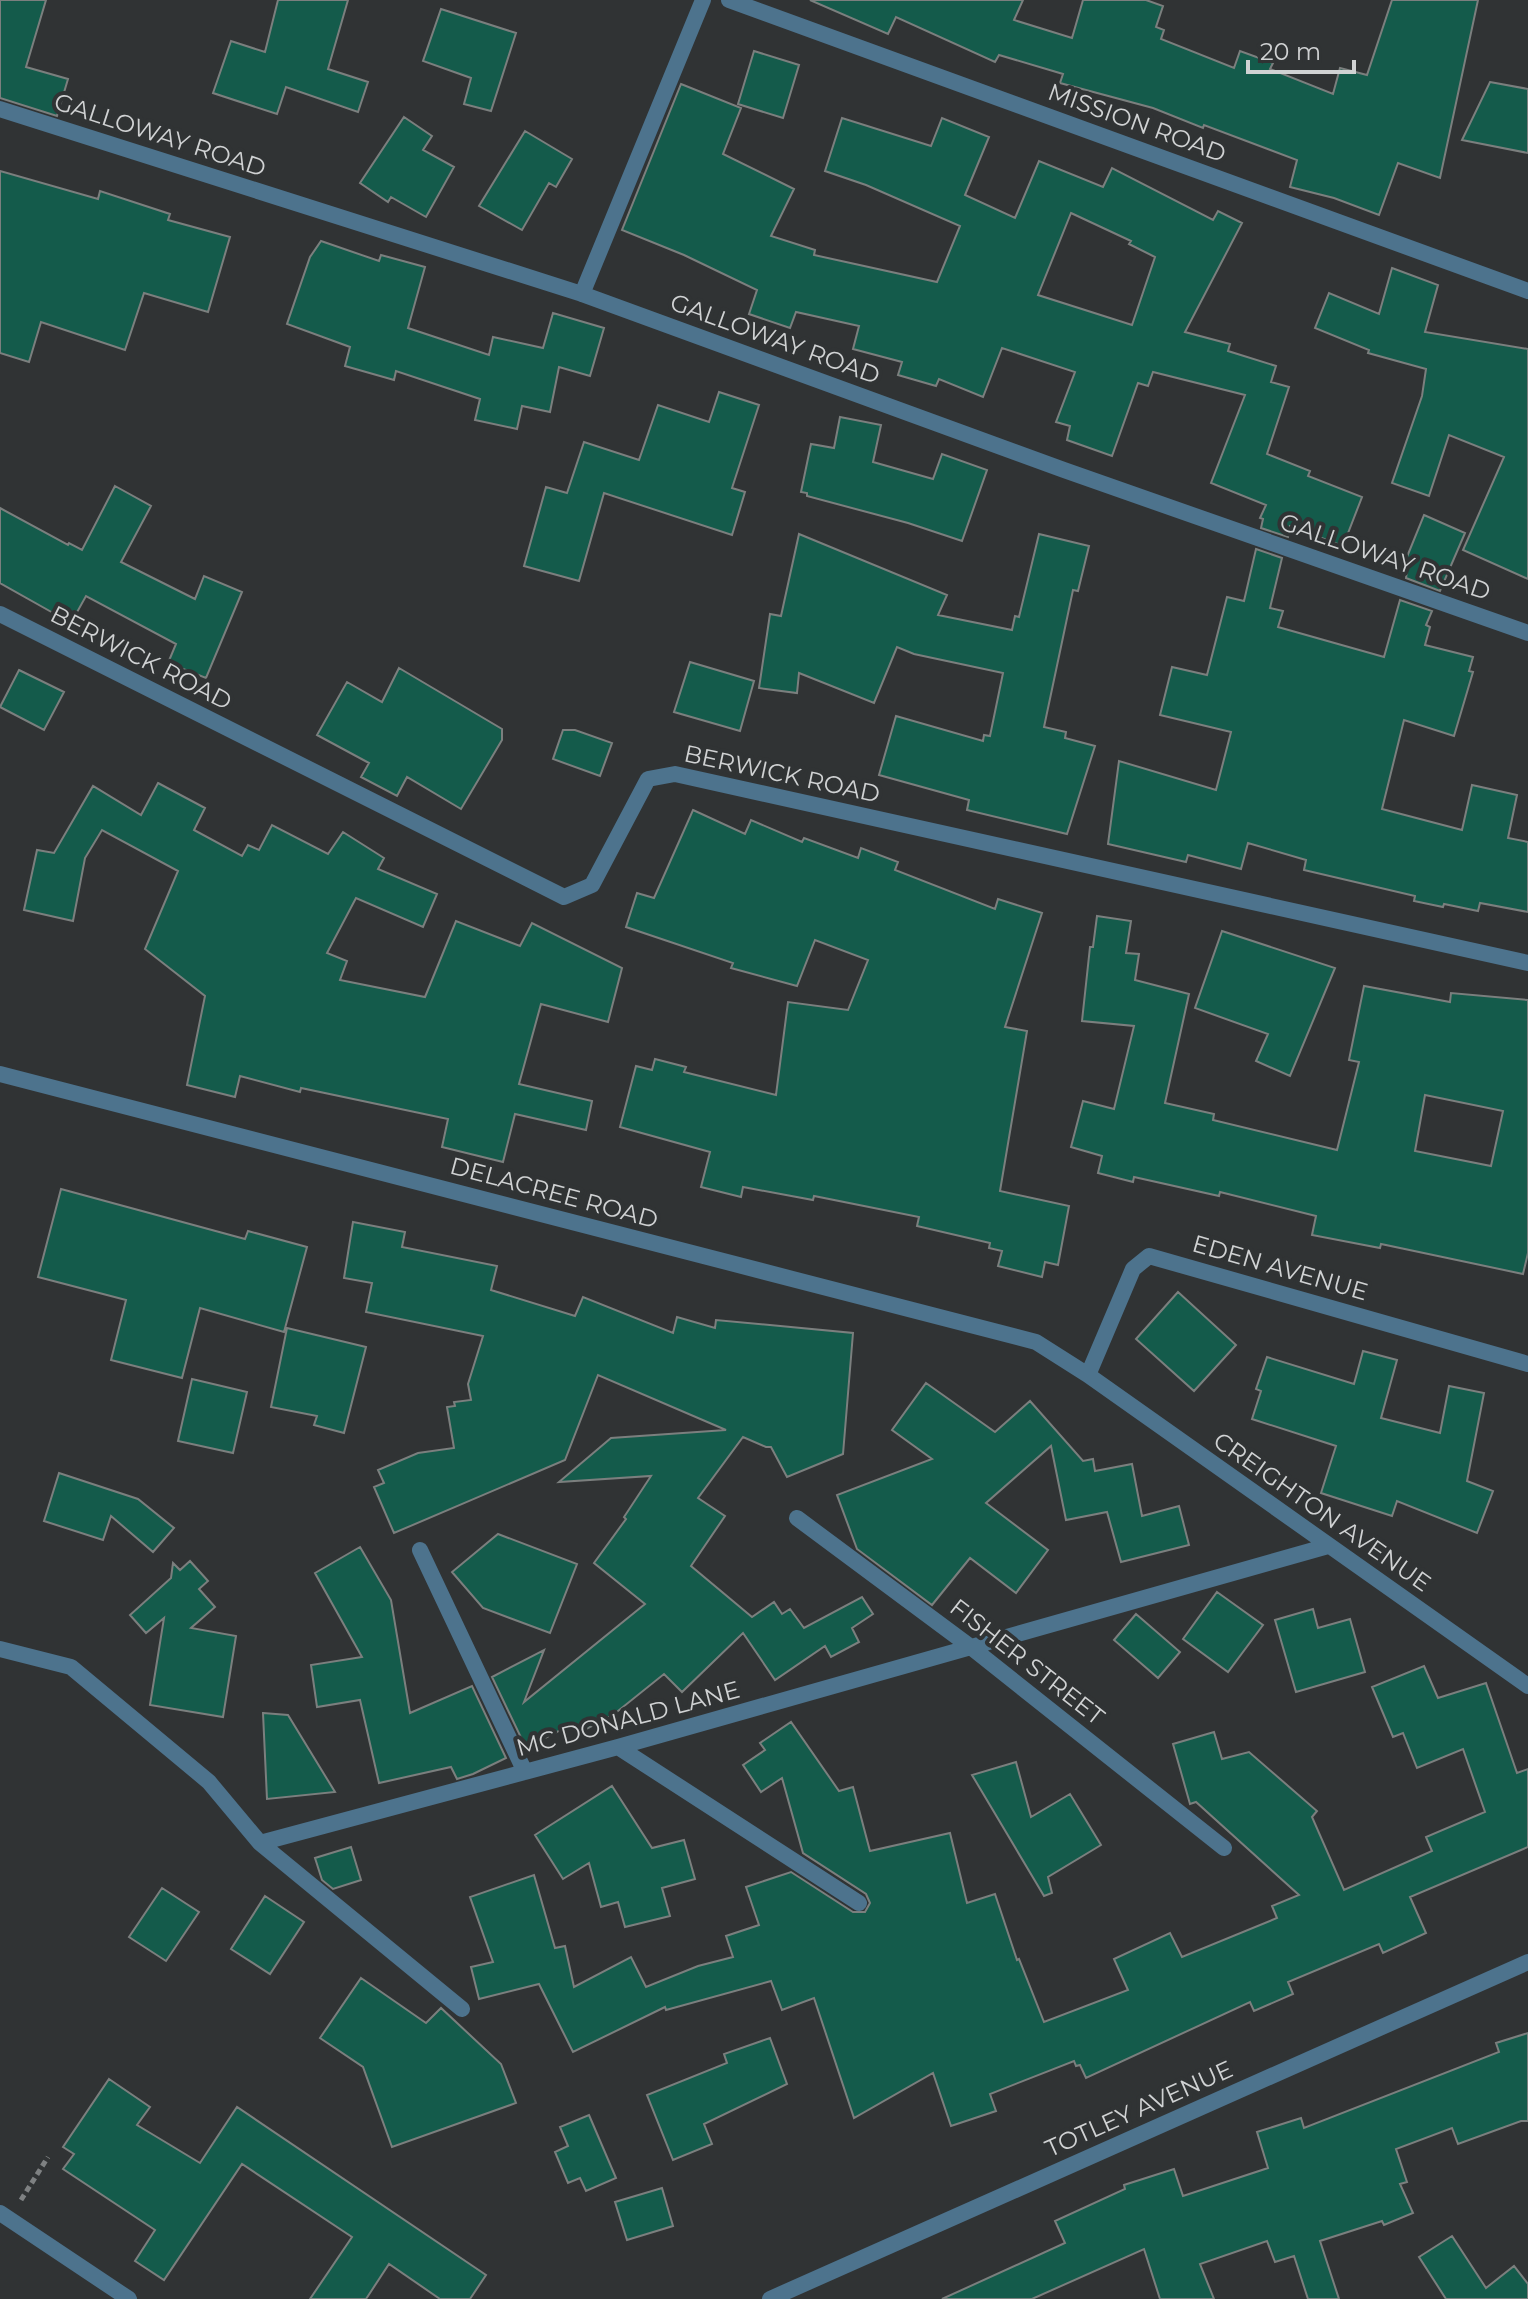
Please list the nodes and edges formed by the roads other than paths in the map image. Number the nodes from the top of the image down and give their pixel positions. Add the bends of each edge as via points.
1 (703, 0) edge
2 (729, 0) edge
3 (0, 109) edge
4 (1528, 291) edge
5 (582, 294) junction
6 (0, 614) edge
7 (1528, 633) edge
8 (1528, 963) edge
9 (0, 1074) edge
10 (1528, 1364) edge
11 (1088, 1375) junction
12 (797, 1518) dead end
13 (1328, 1546) junction
14 (420, 1550) dead end
15 (972, 1648) junction
16 (0, 1649) edge
17 (1528, 1686) edge
18 (618, 1747) junction
19 (525, 1772) junction
20 (260, 1843) junction
21 (1224, 1848) dead end
22 (859, 1903) dead end
23 (1528, 1962) edge
24 (462, 2009) dead end
25 (5, 2216) edge
26 (129, 2299) edge
27 (770, 2299) edge

1 - 5 street
2 - 4 street, MISSION ROAD
3 - 5 street, GALLOWAY ROAD
5 - 7 street, GALLOWAY ROAD
6 - 8 street, BERWICK ROAD via 564,897 592,885 648,779 675,774
9 - 11 street, DELACREE ROAD via 1036,1342
10 - 11 street, EDEN AVENUE via 1149,1256 1133,1269
11 - 13 street, CREIGHTON AVENUE
12 - 15 street, FISHER STREET
13 - 15 street, MC DONALD LANE
13 - 17 street, CREIGHTON AVENUE
14 - 19 street
15 - 18 street, MC DONALD LANE
15 - 21 street, FISHER STREET
16 - 20 street via 71,1667 209,1782
18 - 19 street, MC DONALD LANE
18 - 22 street
19 - 20 street, MC DONALD LANE
20 - 24 street
23 - 27 street, TOTLEY AVENUE
25 - 26 street

